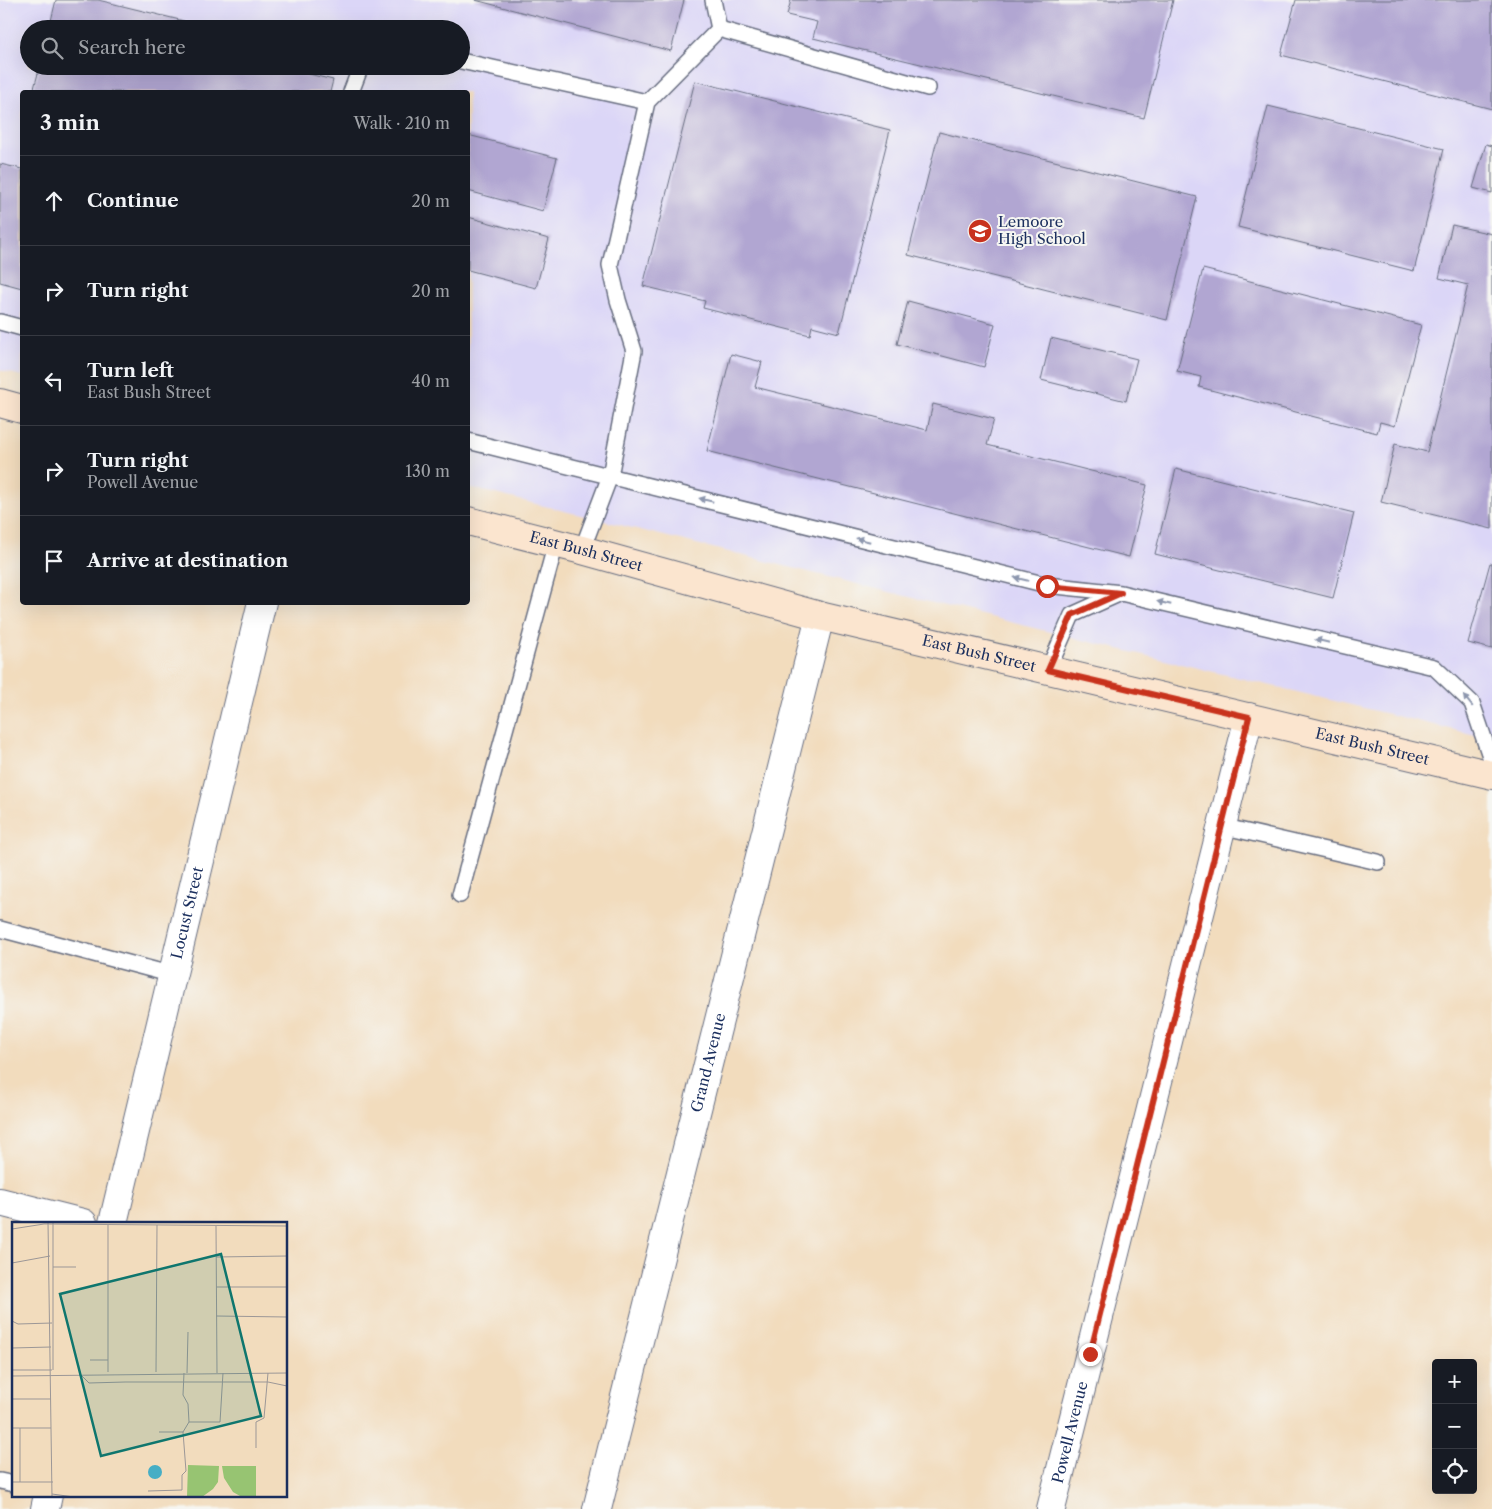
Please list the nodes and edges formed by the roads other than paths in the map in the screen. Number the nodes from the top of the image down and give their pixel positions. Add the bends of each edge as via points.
1 (713, 0) edge
2 (719, 29) junction
3 (470, 63) edge
4 (358, 75) edge
5 (928, 88) dead end
6 (353, 90) edge
7 (647, 102) junction
8 (0, 322) edge
9 (20, 327) edge
10 (0, 403) edge
11 (20, 408) edge
12 (470, 441) edge
13 (610, 476) junction
14 (470, 522) edge
15 (556, 543) junction
16 (582, 550) junction
17 (1121, 593) junction
18 (261, 605) edge
19 (820, 616) junction
20 (1048, 670) junction
21 (1249, 717) junction
22 (1492, 762) edge
23 (1492, 775) edge
24 (1222, 826) junction
25 (1378, 862) dead end
26 (460, 895) dead end
27 (0, 929) edge
28 (173, 974) junction
29 (0, 1202) edge
30 (79, 1222) edge
31 (113, 1222) edge
32 (48, 1496) edge
33 (45, 1509) edge
34 (597, 1509) edge
35 (1051, 1509) edge

1 - 2 lane
2 - 5 lane
2 - 7 lane
3 - 7 lane
4 - 6 lane
7 - 13 lane via 610,265 634,351
8 - 9 lane
10 - 11 main road
12 - 13 lane
13 - 16 lane
17 -> 13 lane via 1047,586
14 - 15 main road, East Bush Street
15 - 16 main road, East Bush Street
15 - 26 lane
16 - 19 main road, East Bush Street
17 - 20 lane via 1072,615
22 -> 17 lane via 1472,703 1434,667
18 - 28 street, Locust Street
19 - 20 main road, East Bush Street
19 - 34 street, Grand Avenue
20 - 21 main road, East Bush Street
21 - 23 main road, East Bush Street
21 - 24 street, Powell Avenue
24 - 25 lane
24 - 35 street, Powell Avenue
27 - 28 lane
28 - 31 street, Locust Street
29 - 30 street
32 - 33 street

